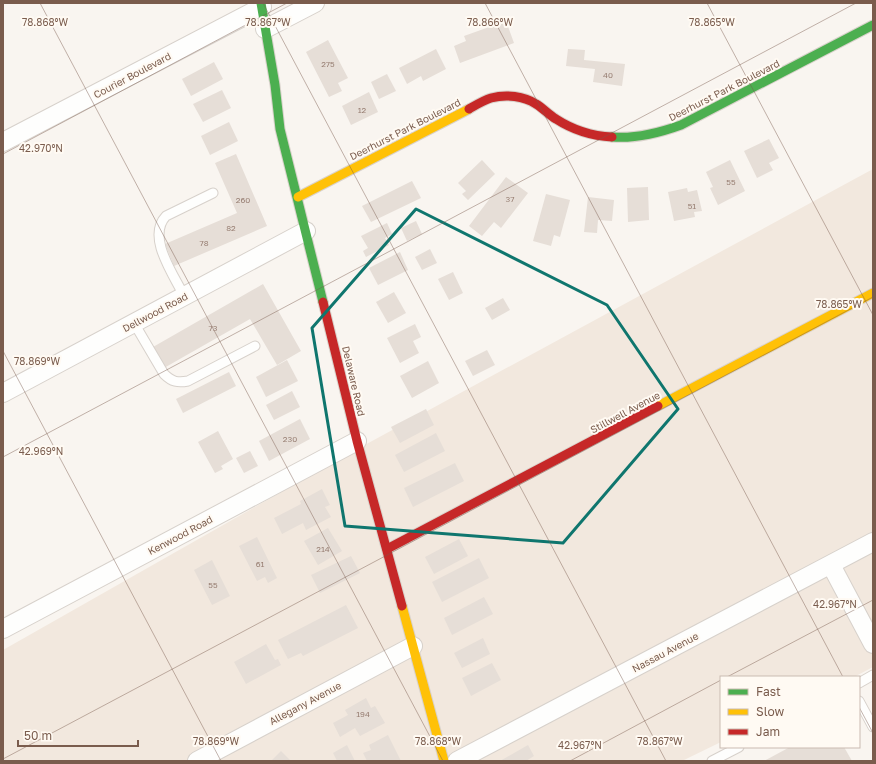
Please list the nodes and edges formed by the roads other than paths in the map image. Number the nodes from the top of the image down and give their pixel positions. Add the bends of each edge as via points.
1 (315, 3) edge
2 (261, 5) edge
3 (873, 24) edge
4 (265, 29) junction
5 (3, 142) edge
6 (213, 193) dead end
7 (298, 197) junction
8 (306, 231) junction
9 (873, 294) edge
10 (184, 296) junction
11 (134, 323) junction
12 (255, 346) dead end
13 (3, 392) edge
14 (357, 441) junction
15 (873, 542) edge
16 (387, 549) junction
17 (831, 565) junction
18 (3, 629) edge
19 (873, 644) edge
20 (413, 646) junction
21 (873, 675) edge
22 (860, 682) edge
23 (860, 703) edge
24 (873, 727) edge
25 (736, 748) edge
26 (197, 761) edge
27 (444, 761) edge
28 (457, 761) edge
29 (712, 761) edge

1 - 4 street
2 - 4 street, Delaware Road
2 - 5 street, Courier Boulevard
3 - 7 street, Deerhurst Park Boulevard via 681,126 664,132 633,138 597,136 563,123 522,98 506,95 490,98
4 - 7 street, Delaware Road via 280,129
6 - 10 lane via 166,216 161,222 159,242
7 - 8 street, Delaware Road
8 - 10 street, Dellwood Road
8 - 14 street, Delaware Road
9 - 16 street, Stillwell Avenue
10 - 11 street, Dellwood Road
11 - 12 lane via 164,374 170,380 179,383
11 - 13 street, Dellwood Road
14 - 16 street, Delaware Road
14 - 18 street, Kenwood Road
15 - 17 street, Nassau Avenue
16 - 20 street, Delaware Road
17 - 19 street
17 - 28 street, Nassau Avenue
20 - 26 street, Allegany Avenue
20 - 27 street, Delaware Road
21 - 22 lane
23 - 24 lane
25 - 29 lane

